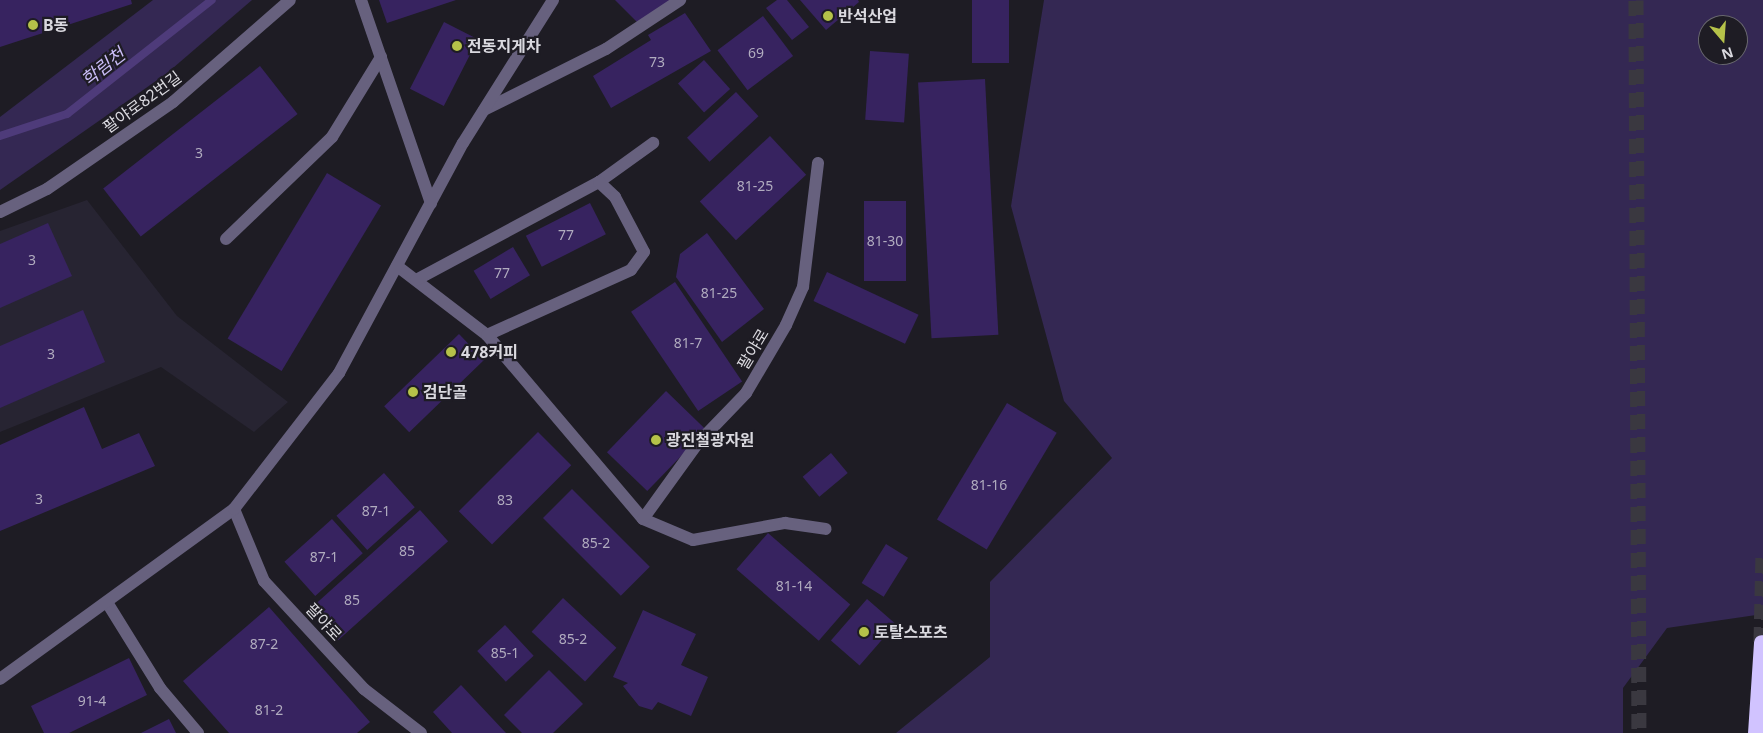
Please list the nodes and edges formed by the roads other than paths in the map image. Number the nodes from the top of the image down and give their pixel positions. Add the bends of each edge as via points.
1 (290, 0) edge
2 (361, 0) edge
3 (552, 0) edge
4 (680, 0) edge
5 (381, 57) junction
6 (484, 110) junction
7 (653, 143) dead end
8 (818, 163) dead end
9 (599, 182) junction
10 (431, 203) junction
11 (0, 212) edge
12 (226, 239) dead end
13 (397, 266) junction
14 (416, 280) junction
15 (487, 335) junction
16 (234, 509) junction
17 (643, 519) junction
18 (826, 529) dead end
19 (108, 604) junction
20 (1761, 642) dead end
21 (0, 679) edge
22 (198, 733) edge
23 (421, 733) edge
24 (1755, 733) edge

1 - 11 street, 팔야로82번길 via 173,102 47,189
2 - 5 street
3 - 6 street
4 - 6 street via 606,50
5 - 10 street
5 - 12 street via 332,137
6 - 10 street
7 - 9 street
8 - 17 street, 팔야로 via 803,287 786,325 746,393 697,444
9 - 14 street
9 - 15 street via 615,197 644,252 631,270
10 - 13 street
13 - 14 street
13 - 16 street via 339,373
14 - 15 street
15 - 17 street
16 - 19 street
16 - 23 street, 팔야로 via 264,581 364,689
17 - 18 street via 693,540 785,523
19 - 21 street
19 - 22 street via 160,688
20 - 24 highway

